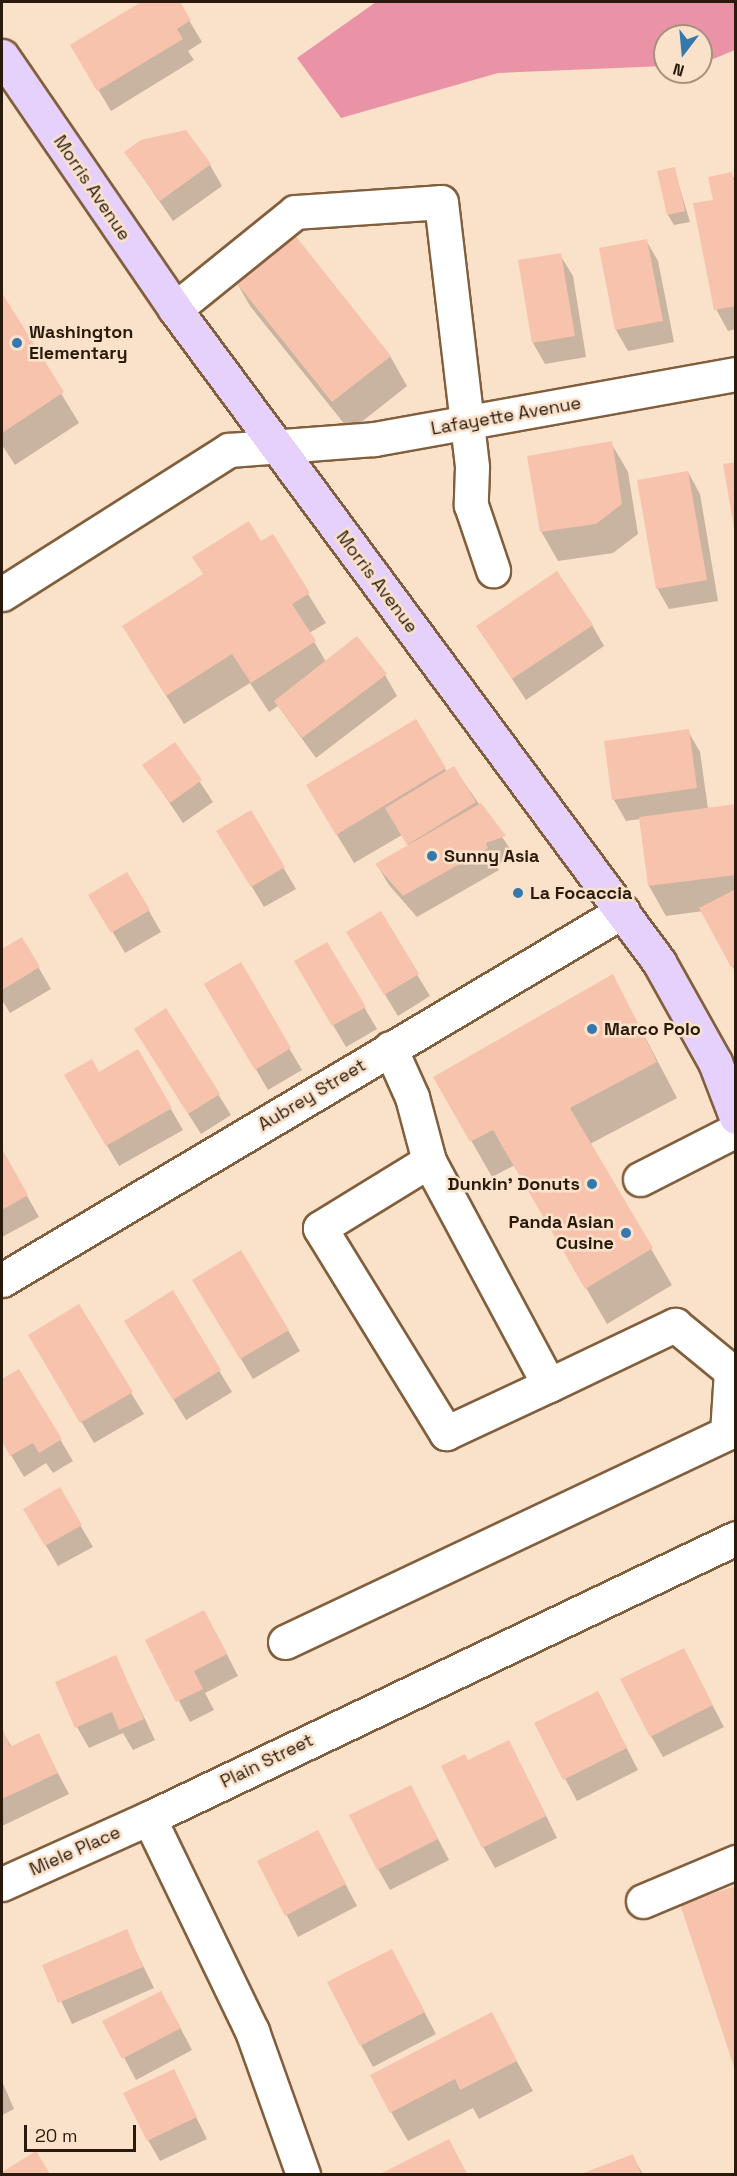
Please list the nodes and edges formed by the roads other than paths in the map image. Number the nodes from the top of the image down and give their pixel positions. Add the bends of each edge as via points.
1 (2, 56) edge
2 (175, 309) junction
3 (735, 374) edge
4 (467, 423) junction
5 (276, 447) junction
6 (493, 570) dead end
7 (2, 594) edge
8 (623, 911) junction
9 (390, 1048) junction
10 (725, 1061) edge
11 (735, 1117) edge
12 (735, 1130) edge
13 (429, 1161) junction
14 (640, 1179) dead end
15 (2, 1280) edge
16 (733, 1371) edge
17 (549, 1385) junction
18 (735, 1538) edge
19 (285, 1642) dead end
20 (149, 1818) junction
21 (735, 1862) edge
22 (2, 1884) edge
23 (643, 1901) dead end
24 (303, 2175) edge

1 - 2 main road, Morris Avenue
2 - 4 street via 295,212 441,202
2 - 5 main road, Morris Avenue
3 - 4 street, Lafayette Avenue
4 - 5 street, Lafayette Avenue via 374,439
4 - 6 street via 471,505
5 - 7 street, Lafayette Avenue via 229,450
5 - 8 main road, Morris Avenue
8 - 9 street, Aubrey Street
8 - 10 main road, Morris Avenue
9 - 13 street via 412,1097
9 - 15 street, Aubrey Street
10 - 11 main road, Morris Avenue
12 - 14 street
13 - 17 street
13 - 17 street via 320,1228 446,1433
16 - 17 street via 675,1325
16 - 19 street via 727,1432
18 - 20 street, Plain Street
20 - 22 street, Miele Place
20 - 24 street via 252,2031
21 - 23 street

